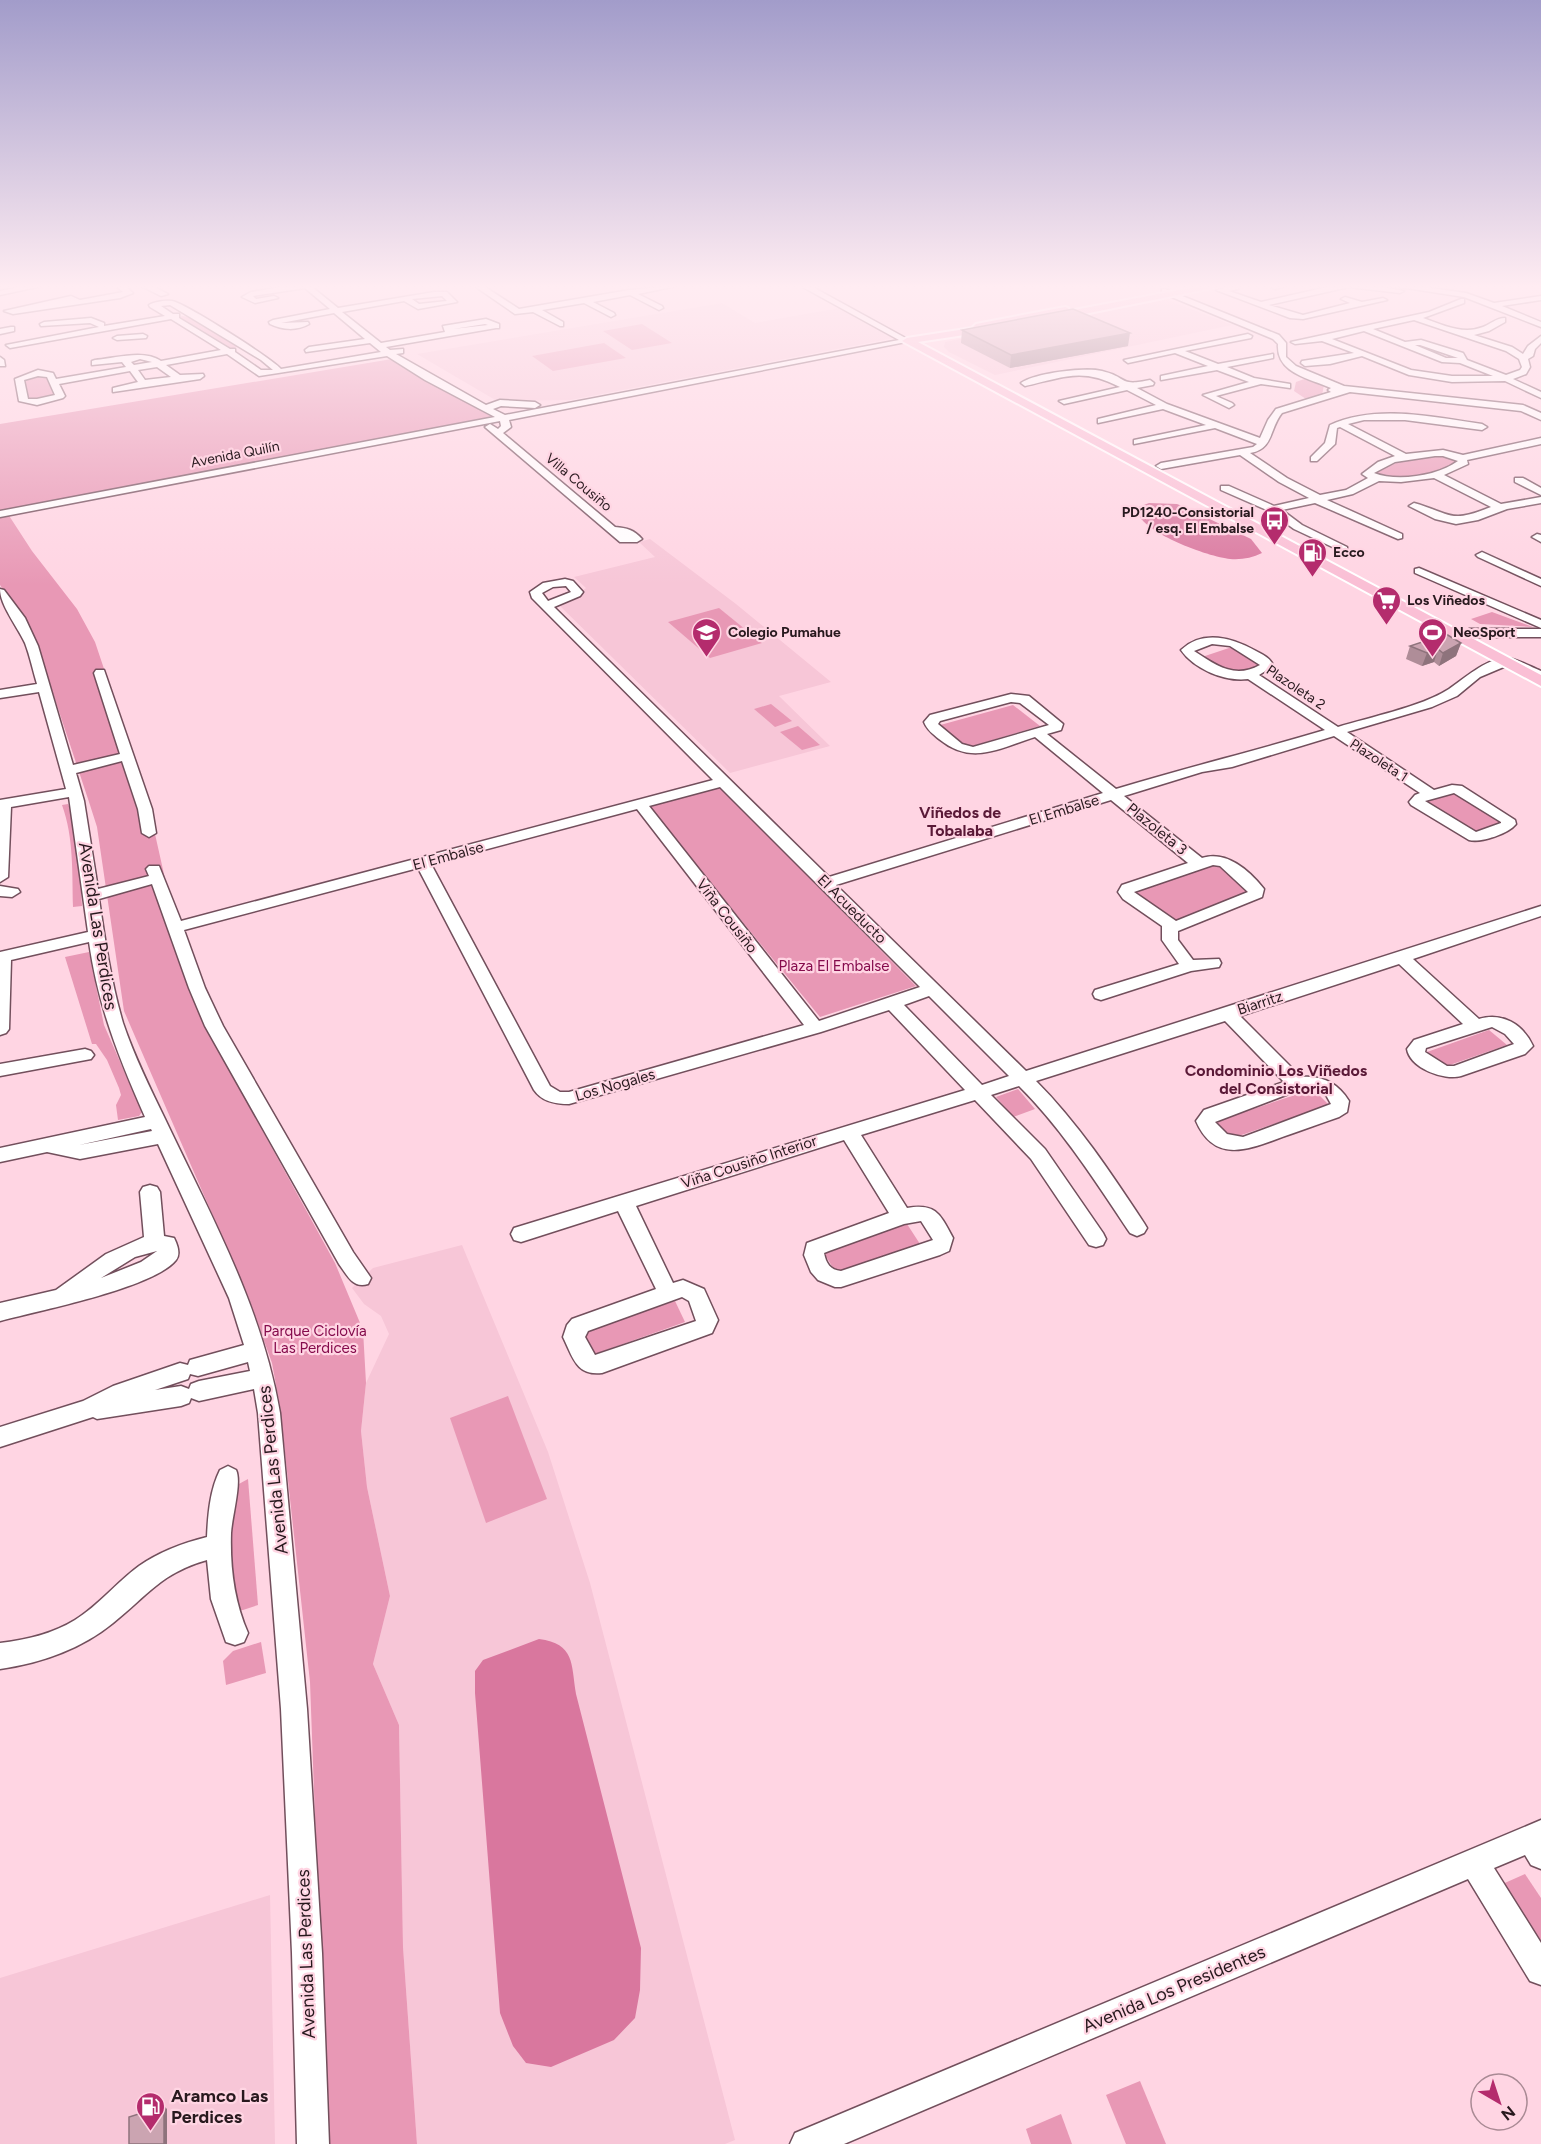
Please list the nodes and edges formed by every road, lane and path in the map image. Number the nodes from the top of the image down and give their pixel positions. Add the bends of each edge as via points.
1 (20, 385) edge
2 (56, 385) edge
3 (137, 385) edge
4 (443, 385) edge
5 (675, 385) edge
6 (996, 385) edge
7 (997, 385) edge
8 (1124, 385) edge
9 (1138, 385) edge
10 (1249, 385) edge
11 (1281, 385) edge
12 (1327, 385) edge
13 (1523, 385) edge
14 (1287, 386) joint
15 (1128, 387) junction
16 (1002, 388) junction
17 (116, 390) dead end
18 (1336, 390) junction
19 (1539, 390) edge
20 (59, 398) junction
21 (70, 398) dead end
22 (469, 398) junction
23 (1028, 401) junction
24 (1064, 401) dead end
25 (1308, 402) junction
26 (29, 403) junction
27 (1541, 403) edge
28 (500, 404) junction
29 (1229, 405) dead end
30 (1164, 406) junction
31 (560, 407) junction
32 (486, 408) junction
33 (1524, 408) junction
34 (30, 415) dead end
35 (1541, 417) edge
36 (504, 418) junction
37 (1101, 421) dead end
38 (484, 422) junction
39 (1338, 423) junction
40 (1213, 426) junction
41 (1482, 427) dead end
42 (498, 433) junction
43 (1541, 441) edge
44 (1137, 442) dead end
45 (1264, 443) junction
46 (1242, 452) junction
47 (1404, 457) junction
48 (1462, 458) junction
49 (1314, 459) dead end
50 (1166, 468) junction
51 (1435, 474) junction
52 (1375, 479) junction
53 (1519, 480) dead end
54 (1225, 488) dead end
55 (1541, 492) edge
56 (1317, 499) junction
57 (1541, 500) edge
58 (44, 505) junction
59 (1414, 506) dead end
60 (0, 507) edge
61 (1500, 508) junction
62 (1273, 509) junction
63 (0, 514) edge
64 (1254, 515) junction
65 (1237, 519) junction
66 (613, 530) dead end
67 (1398, 536) dead end
68 (1343, 549) dead end
69 (1482, 555) dead end
70 (1419, 571) dead end
71 (1541, 583) edge
72 (0, 592) edge
73 (547, 606) dead end
74 (1541, 624) edge
75 (1480, 633) junction
76 (1541, 633) edge
77 (1460, 638) junction
78 (1503, 661) junction
79 (1541, 665) edge
80 (100, 673) dead end
81 (1249, 674) junction
82 (1541, 675) edge
83 (1541, 681) edge
84 (42, 683) junction
85 (0, 687) edge
86 (0, 694) edge
87 (1331, 729) junction
88 (1038, 732) junction
89 (127, 756) junction
90 (69, 770) junction
91 (722, 782) junction
92 (1114, 794) junction
93 (1431, 794) junction
94 (76, 797) junction
95 (640, 804) junction
96 (3, 807) edge
97 (149, 833) dead end
98 (423, 863) junction
99 (1199, 864) junction
100 (0, 877) edge
101 (826, 883) junction
102 (92, 896) junction
103 (1541, 911) edge
104 (1170, 924) junction
105 (174, 928) junction
106 (91, 940) junction
107 (6, 957) edge
108 (1402, 958) junction
109 (1213, 963) dead end
110 (1189, 966) junction
111 (933, 989) junction
112 (1101, 994) dead end
113 (892, 1003) junction
114 (1228, 1014) junction
115 (1476, 1026) junction
116 (815, 1028) junction
117 (0, 1029) edge
118 (85, 1055) dead end
119 (0, 1070) edge
120 (1022, 1077) junction
121 (1297, 1084) junction
122 (978, 1093) junction
123 (160, 1129) junction
124 (848, 1131) junction
125 (0, 1156) edge
126 (150, 1192) dead end
127 (624, 1202) junction
128 (902, 1217) junction
129 (1137, 1228) dead end
130 (520, 1234) dead end
131 (1096, 1239) dead end
132 (361, 1278) dead end
133 (668, 1293) junction
134 (0, 1312) edge
135 (257, 1350) junction
136 (264, 1378) junction
137 (89, 1409) junction
138 (0, 1437) edge
139 (228, 1477) dead end
140 (219, 1545) junction
141 (235, 1633) dead end
142 (0, 1656) edge
143 (1538, 1843) edge
144 (1474, 1862) junction
145 (1541, 1970) edge
146 (313, 2144) edge
147 (806, 2144) edge

1 - 26 street via 23,400
2 - 20 street
3 - 17 street
4 - 22 street
5 - 31 street, Avenida Quilín
6 - 16 main road
7 - 16 main road
8 - 15 street
9 - 15 street
10 - 29 street via 1208,395
11 - 14 street
12 - 18 street
13 - 19 street
14 - 25 street via 1294,397
15 - 24 street
15 - 30 street
16 - 23 main road
18 - 25 street
18 - 33 street
20 - 21 street
20 - 26 street
22 - 28 street
22 - 32 street
23 - 50 main road
23 - 65 main road
25 - 45 street via 1275,414
26 - 34 street via 25,407
27 - 33 street
28 - 31 street
28 - 32 street
30 - 37 street
30 - 40 street
31 - 36 street, Avenida Quilín
32 - 36 street
33 - 35 street
36 - 38 street, Avenida Quilín
36 - 42 street via 506,427
38 - 42 street, Villa Cousiño
38 - 58 street, Avenida Quilín
39 - 41 street via 1367,416 1407,423
39 - 47 street
39 - 49 street via 1332,429 1330,444
40 - 44 street
40 - 45 street
42 - 66 street, Villa Cousiño
43 - 48 street
45 - 46 street
46 - 50 street
46 - 56 street
47 - 48 street via 1439,453
47 - 52 street via 1368,472
48 - 51 street via 1458,467
50 - 64 main road
51 - 52 street
51 - 61 street
52 - 56 street via 1348,492
53 - 55 street
54 - 62 street
56 - 62 street
56 - 67 street
57 - 61 street
58 - 60 street
58 - 63 street, Avenida Quilín
59 - 61 street via 1456,522
62 - 68 street via 1305,531
64 - 65 main road via 1241,514
64 - 75 main road
65 - 77 main road
69 - 71 street
70 - 74 street
72 - 84 street, Avenida Las Perdices via 27,635
73 - 91 street, El Acueducto
75 - 76 street
75 - 77 street
75 - 79 main road
77 - 78 main road
78 - 82 street
78 - 83 main road
78 - 87 street, El Embalse via 1439,700
80 - 89 street
81 - 81 street via 1267,666 1266,662 1233,643 1211,640 1187,650 1230,677
81 - 87 street, Plazoleta 2
84 - 85 street
84 - 86 street
84 - 90 street, Avenida Las Perdices
87 - 92 street, El Embalse via 1227,764 1200,768
87 - 93 street, Plazoleta 1
88 - 88 street via 1056,724 1019,698 931,722 963,750 973,751
88 - 92 street, Plazoleta 3
89 - 90 street
89 - 97 street
90 - 94 street, Avenida Las Perdices
91 - 95 street, El Embalse
91 - 101 street, El Acueducto
92 - 99 street, Plazoleta 3
92 - 101 street, El Embalse
93 - 93 street via 1416,802 1468,835 1480,837 1509,824 1457,789
94 - 96 street
94 - 102 street, Avenida Las Perdices
95 - 98 street, El Embalse
95 - 116 street, Viña Cousiño
96 - 100 street
98 - 105 street, El Embalse
98 - 116 street, Los Nogales via 543,1090 557,1098 569,1098
99 - 104 street via 1128,888 1126,892
99 - 104 street via 1225,862 1256,889 1256,894 1184,925
101 - 111 street, El Acueducto
102 - 105 street via 155,874
102 - 106 street, Avenida Las Perdices
103 - 108 street, Biarritz
104 - 110 street via 1170,940
105 - 132 street via 214,1026
106 - 107 street
106 - 107 street via 43,957
106 - 123 street, Avenida Las Perdices via 115,1024
107 - 117 street
108 - 114 street, Biarritz
108 - 115 street
109 - 110 street
110 - 112 street
111 - 113 street, Los Nogales
111 - 120 street, El Acueducto
113 - 116 street, Los Nogales
113 - 122 street
114 - 120 street, Biarritz
114 - 121 street
115 - 115 street via 1420,1044 1417,1055 1444,1072 1455,1072 1524,1046 1510,1029 1498,1023
118 - 119 street
120 - 122 street, Biarritz
120 - 129 street, El Acueducto via 1094,1163
121 - 121 street via 1211,1115 1205,1121 1207,1128 1223,1142 1244,1144 1340,1107 1340,1101 1325,1085
122 - 124 street, Viña Cousiño Interior
122 - 131 street via 1038,1154
123 - 125 street via 80,1152 46,1146
123 - 135 street, Avenida Las Perdices via 239,1298
124 - 127 street, Viña Cousiño Interior
124 - 128 street
126 - 134 street via 155,1243 135,1248 64,1295
127 - 130 street, Viña Cousiño Interior
127 - 133 street
128 - 128 street via 814,1249 825,1276 841,1279 942,1245 943,1238 930,1217 922,1213
133 - 133 street via 580,1325 574,1337 587,1362 602,1364 704,1327 707,1320 698,1295 683,1288
135 - 136 street, Avenida Las Perdices
135 - 137 street via 136,1387
136 - 137 street via 122,1407
136 - 146 street, Avenida Las Perdices via 290,1643
137 - 138 street
139 - 140 street via 220,1505
140 - 141 street via 226,1614
140 - 142 street via 156,1569 104,1614 71,1635 24,1653
143 - 144 street, Avenida Los Presidentes
144 - 145 street
144 - 147 street, Avenida Los Presidentes

